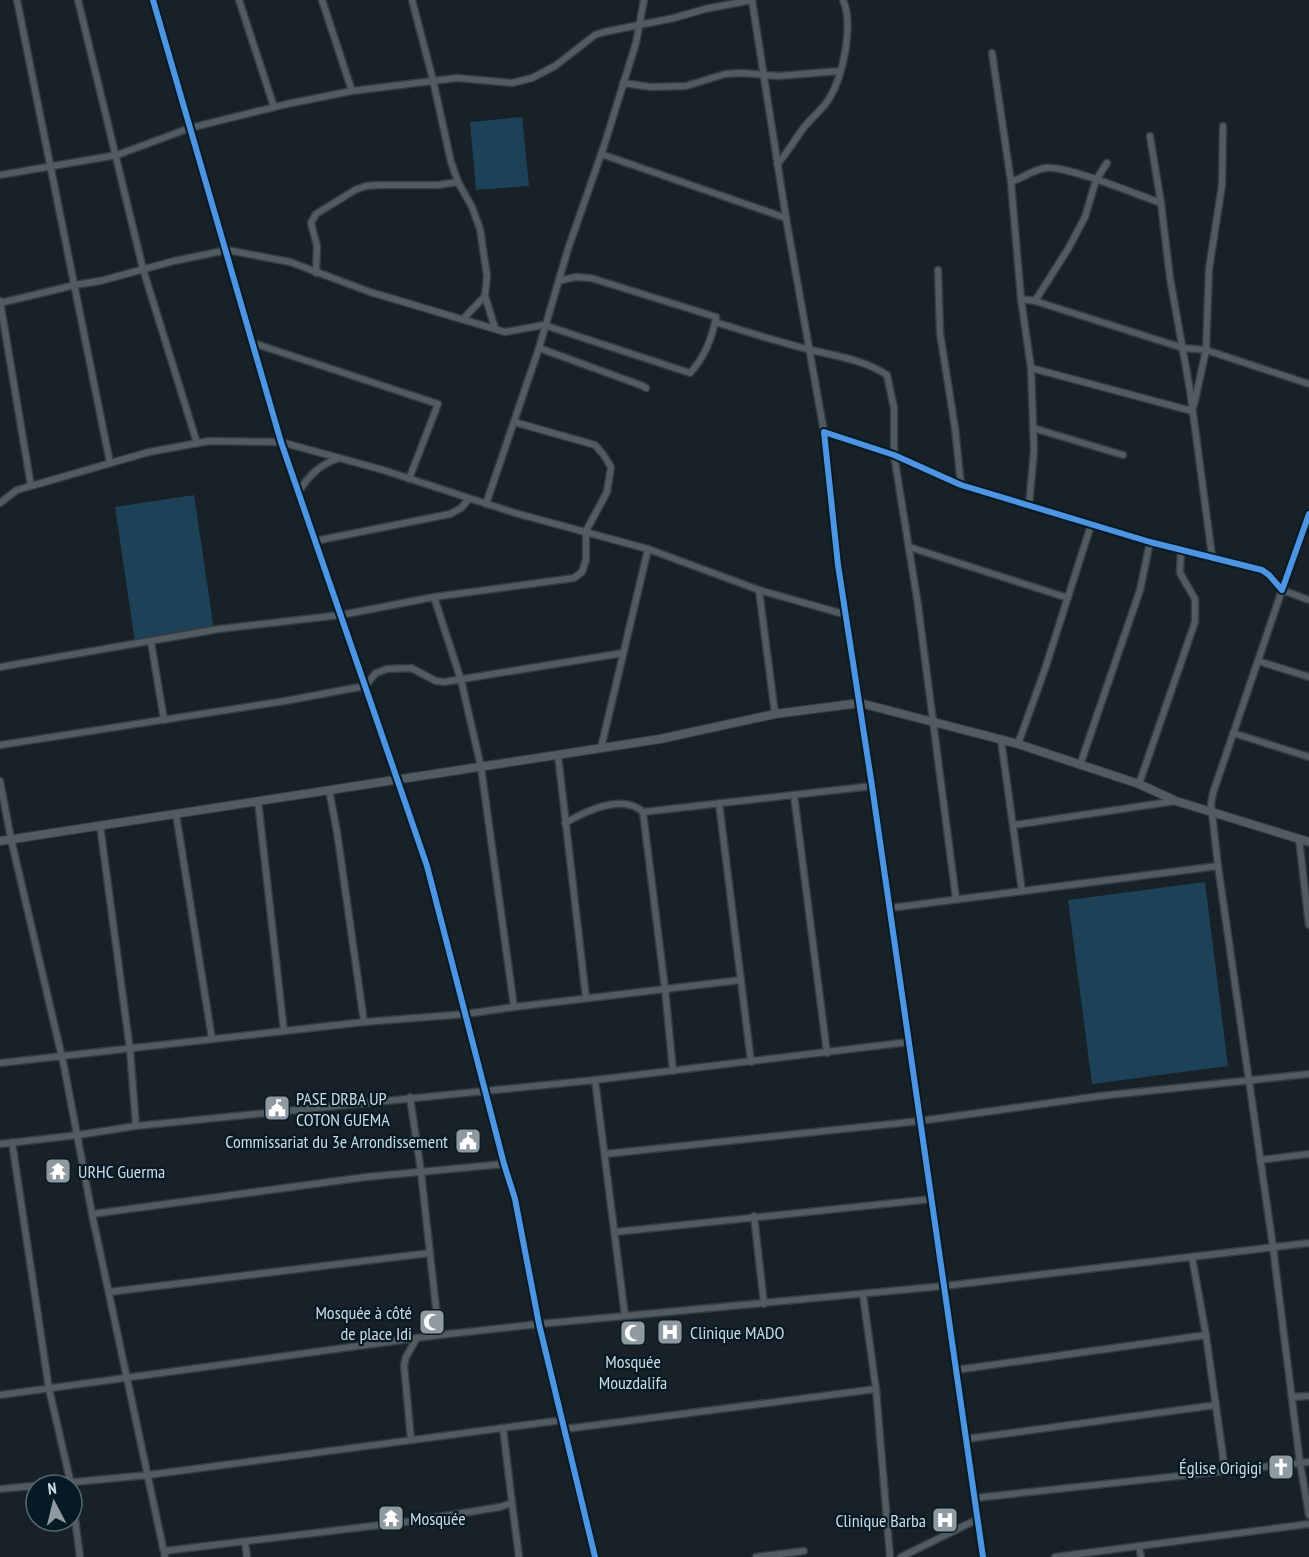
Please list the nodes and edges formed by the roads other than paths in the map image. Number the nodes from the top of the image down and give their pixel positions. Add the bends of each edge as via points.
1 (16, 0) edge
2 (78, 0) edge
3 (153, 0) edge
4 (239, 0) edge
5 (322, 0) edge
6 (412, 0) edge
7 (644, 0) edge
8 (752, 0) edge
9 (843, 0) edge
10 (640, 26) junction
11 (992, 53) dead end
12 (840, 71) junction
13 (763, 75) junction
14 (433, 80) junction
15 (623, 83) junction
16 (352, 91) junction
17 (274, 107) junction
18 (1223, 126) dead end
19 (190, 128) junction
20 (1150, 136) dead end
21 (601, 154) junction
22 (117, 155) junction
23 (1107, 163) dead end
24 (777, 164) junction
25 (51, 166) junction
26 (0, 175) edge
27 (1096, 180) junction
28 (458, 182) junction
29 (1011, 182) junction
30 (1161, 203) junction
31 (786, 218) junction
32 (227, 250) junction
33 (143, 269) junction
34 (938, 270) dead end
35 (316, 273) junction
36 (560, 281) junction
37 (75, 285) junction
38 (485, 296) junction
39 (1021, 298) junction
40 (1035, 301) junction
41 (0, 302) edge
42 (463, 319) junction
43 (716, 322) junction
44 (544, 326) junction
45 (495, 328) junction
46 (253, 343) junction
47 (539, 348) junction
48 (1183, 348) junction
49 (810, 350) junction
50 (1206, 350) junction
51 (1031, 368) junction
52 (1309, 384) edge
53 (646, 388) dead end
54 (1192, 411) junction
55 (514, 422) junction
56 (1033, 428) junction
57 (824, 432) junction
58 (281, 442) junction
59 (197, 444) junction
60 (894, 455) junction
61 (1123, 455) dead end
62 (340, 458) junction
63 (110, 463) junction
64 (409, 479) junction
65 (961, 485) junction
66 (31, 486) junction
67 (298, 493) junction
68 (469, 499) junction
69 (0, 503) edge
70 (486, 504) junction
71 (1029, 506) junction
72 (1309, 514) edge
73 (1091, 525) junction
74 (586, 531) junction
75 (315, 541) junction
76 (1150, 542) junction
77 (909, 547) junction
78 (648, 549) junction
79 (1181, 549) junction
80 (1212, 556) junction
81 (759, 590) junction
82 (1282, 590) junction
83 (434, 597) junction
84 (1068, 598) junction
85 (1309, 600) edge
86 (341, 615) junction
87 (846, 615) junction
88 (151, 642) junction
89 (623, 652) junction
90 (1258, 661) junction
91 (0, 667) edge
92 (1309, 677) edge
93 (461, 680) junction
94 (365, 686) junction
95 (860, 703) junction
96 (776, 714) junction
97 (164, 720) junction
98 (933, 722) junction
99 (1233, 733) junction
100 (1001, 740) junction
101 (1018, 744) junction
102 (0, 745) edge
103 (602, 748) junction
104 (558, 755) junction
105 (1309, 757) edge
106 (1080, 765) junction
107 (481, 767) junction
108 (398, 780) junction
109 (0, 781) edge
110 (1139, 784) junction
111 (872, 786) junction
112 (329, 790) junction
113 (794, 795) junction
114 (258, 801) junction
115 (1176, 801) junction
116 (719, 803) junction
117 (643, 812) junction
118 (1211, 812) junction
119 (176, 814) junction
120 (565, 823) junction
121 (100, 825) junction
122 (1014, 825) junction
123 (11, 839) junction
124 (1299, 839) junction
125 (0, 841) edge
126 (1309, 842) edge
127 (1218, 866) junction
128 (1022, 891) junction
129 (956, 899) junction
130 (890, 908) junction
131 (1309, 925) edge
132 (741, 980) junction
133 (665, 989) junction
134 (586, 998) junction
135 (513, 1007) junction
136 (466, 1014) junction
137 (364, 1022) junction
138 (285, 1030) junction
139 (212, 1039) junction
140 (909, 1042) junction
141 (130, 1050) junction
142 (827, 1053) junction
143 (62, 1057) junction
144 (751, 1062) junction
145 (0, 1063) edge
146 (673, 1071) junction
147 (1309, 1074) edge
148 (595, 1080) junction
149 (1248, 1081) junction
150 (485, 1090) junction
151 (410, 1097) junction
152 (920, 1121) junction
153 (136, 1126) junction
154 (78, 1136) junction
155 (12, 1142) junction
156 (0, 1144) edge
157 (605, 1154) junction
158 (1309, 1154) edge
159 (1260, 1160) junction
160 (504, 1164) junction
161 (421, 1172) junction
162 (932, 1198) junction
163 (92, 1214) junction
164 (754, 1216) junction
165 (615, 1232) junction
166 (1309, 1243) edge
167 (1273, 1247) junction
168 (430, 1252) junction
169 (1192, 1257) junction
170 (944, 1286) junction
171 (109, 1292) junction
172 (862, 1295) junction
173 (764, 1304) junction
174 (625, 1316) junction
175 (539, 1324) junction
176 (439, 1335) junction
177 (1206, 1335) junction
178 (417, 1338) junction
179 (956, 1370) junction
180 (127, 1379) junction
181 (49, 1389) junction
182 (876, 1389) junction
183 (0, 1395) edge
184 (1309, 1396) edge
185 (1292, 1397) junction
186 (1216, 1405) junction
187 (563, 1420) junction
188 (503, 1428) junction
189 (565, 1429) junction
190 (966, 1439) junction
191 (411, 1440) junction
192 (1309, 1462) edge
193 (1300, 1463) junction
194 (1225, 1471) junction
195 (68, 1473) edge
196 (148, 1475) junction
197 (84, 1482) edge
198 (24, 1487) edge
199 (0, 1489) edge
200 (975, 1498) junction
201 (512, 1503) junction
202 (1309, 1515) edge
203 (978, 1519) junction
204 (1309, 1524) edge
205 (77, 1533) edge
206 (245, 1542) junction
207 (1139, 1546) junction
208 (804, 1551) dead end
209 (164, 1554) edge
210 (1064, 1556) edge
211 (80, 1557) edge
212 (247, 1557) edge
213 (519, 1557) edge
214 (596, 1557) edge
215 (756, 1557) edge
216 (890, 1557) edge
217 (901, 1557) edge
218 (983, 1557) edge
219 (1055, 1557) edge
220 (1141, 1557) edge

1 - 25 street
2 - 22 street
3 - 19 street
4 - 17 street
5 - 16 street
6 - 14 street
7 - 10 street
8 - 10 street
8 - 13 street
9 - 12 street via 847,21
10 - 14 street via 595,35 555,66 532,78 512,82
10 - 15 street
11 - 29 street
12 - 13 street
12 - 24 street via 827,102
13 - 15 street via 725,74 698,84 666,87
13 - 24 street
14 - 16 street
14 - 28 street
15 - 21 street
16 - 17 street
17 - 19 street
18 - 50 street via 1222,185 1209,269
19 - 22 street
19 - 32 street
20 - 30 street
21 - 31 street
21 - 36 street
22 - 25 street
22 - 33 street
23 - 27 street
24 - 31 street
25 - 26 street
25 - 37 street
27 - 29 street via 1047,168
27 - 30 street
27 - 40 street via 1085,217
28 - 35 street via 366,186 316,214 311,223
28 - 38 street via 480,229 487,276
29 - 39 street
30 - 48 street
31 - 49 street
32 - 33 street
32 - 35 street via 290,262
32 - 46 street
33 - 37 street
33 - 59 street
34 - 65 street via 940,333
35 - 42 street
36 - 43 street via 591,278 716,318
36 - 44 street
37 - 41 street
37 - 63 street
38 - 42 street
38 - 45 street
39 - 40 street
39 - 51 street
40 - 48 street
41 - 66 street
42 - 45 street
43 - 44 street via 710,343 690,373
43 - 49 street
44 - 45 street via 505,332
44 - 47 street
46 - 58 street
46 - 64 street via 438,404
47 - 53 street
47 - 55 street
48 - 50 street
48 - 54 street
49 - 57 street
49 - 60 street via 871,366 887,375 894,408
50 - 52 street
50 - 54 street
51 - 54 street
51 - 56 street
54 - 80 street
55 - 70 street
55 - 74 street via 595,445 603,454 611,467 607,492
56 - 61 street
56 - 71 street
57 - 60 street
57 - 87 street
58 - 59 street
58 - 62 street
58 - 67 street
59 - 63 street
60 - 65 street
60 - 77 street
62 - 64 street
62 - 67 street via 318,468
63 - 66 street
64 - 68 street
65 - 71 street
66 - 69 street via 17,490
67 - 75 street
68 - 70 street
68 - 75 street via 450,514
70 - 74 street
71 - 73 street
72 - 82 street
73 - 76 street
73 - 84 street
74 - 78 street
74 - 83 street via 586,560 582,572 574,578
75 - 86 street
76 - 79 street
76 - 106 street via 1140,590
77 - 84 street
77 - 98 street
78 - 81 street
78 - 89 street
79 - 80 street
79 - 110 street via 1180,573 1195,599 1195,622
80 - 82 street via 1262,570
81 - 87 street
81 - 96 street
82 - 85 street
82 - 90 street
83 - 86 street
83 - 93 street
84 - 101 street
86 - 88 street via 219,629
86 - 94 street
87 - 95 street
88 - 91 street
88 - 97 street
89 - 93 street
89 - 103 street
90 - 92 street
90 - 99 street
93 - 94 street via 436,681 404,667 376,673
93 - 107 street
94 - 97 street
94 - 108 street
95 - 96 street
95 - 98 street
95 - 111 street
96 - 103 street
97 - 102 street
98 - 100 street
98 - 129 street
99 - 105 street
99 - 118 street via 1213,793
100 - 101 street
100 - 122 street
101 - 106 street
103 - 104 street
104 - 107 street
104 - 120 street
106 - 110 street
107 - 108 street
107 - 135 street
108 - 112 street
108 - 136 street via 427,866
109 - 123 street
110 - 115 street
111 - 113 street
111 - 130 street
112 - 114 street
112 - 137 street
113 - 116 street
113 - 142 street
114 - 119 street
114 - 138 street
115 - 118 street
115 - 122 street
116 - 117 street
116 - 132 street
117 - 120 street via 631,804 619,804 587,812
117 - 133 street
118 - 124 street
118 - 127 street
119 - 121 street
119 - 139 street
120 - 134 street
121 - 123 street
121 - 141 street
122 - 128 street
123 - 125 street
123 - 143 street
124 - 126 street
124 - 131 street
127 - 128 street
127 - 149 street
128 - 129 street
129 - 130 street
130 - 140 street
132 - 133 street
132 - 144 street
133 - 134 street
133 - 146 street
134 - 135 street
135 - 136 street
136 - 137 street
136 - 150 street
137 - 138 street
138 - 139 street
139 - 141 street
140 - 142 street
140 - 152 street
141 - 143 street
141 - 153 street
142 - 144 street
143 - 145 street
143 - 154 street
144 - 146 street
146 - 148 street
147 - 149 street
148 - 150 street
148 - 157 street
149 - 152 street via 1100,1096
149 - 159 street
150 - 151 street
150 - 160 street
151 - 153 street
151 - 161 street
152 - 157 street
152 - 162 street
153 - 154 street
154 - 155 street
154 - 163 street
155 - 156 street
155 - 181 street
157 - 165 street
158 - 159 street
159 - 167 street
160 - 161 street
160 - 175 street via 515,1199
161 - 163 street
161 - 168 street
162 - 164 street
162 - 170 street
163 - 171 street
164 - 165 street
164 - 173 street
165 - 174 street
166 - 167 street
167 - 169 street
167 - 185 street
168 - 171 street
168 - 176 street
169 - 170 street
169 - 177 street
170 - 172 street
170 - 179 street
171 - 180 street
172 - 173 street
172 - 182 street
173 - 174 street
174 - 175 street
175 - 176 street
175 - 187 street
176 - 178 street
177 - 179 street
177 - 186 street
178 - 180 street
178 - 191 street via 404,1365
179 - 190 street
180 - 181 street
180 - 196 street
181 - 183 street
181 - 195 street
182 - 189 street
182 - 216 street
184 - 185 street
185 - 193 street
186 - 190 street
186 - 194 street
187 - 188 street
187 - 189 street
188 - 191 street
188 - 201 street
189 - 214 street
190 - 200 street
191 - 196 street
192 - 193 street
193 - 194 street
193 - 202 street
194 - 200 street
196 - 197 street
196 - 209 street
198 - 199 street
200 - 203 street
201 - 206 street via 414,1521
201 - 213 street
203 - 217 street
203 - 218 street
204 - 207 street
205 - 211 street
206 - 209 street
206 - 212 street
207 - 210 street
207 - 220 street
208 - 215 street
210 - 219 street

